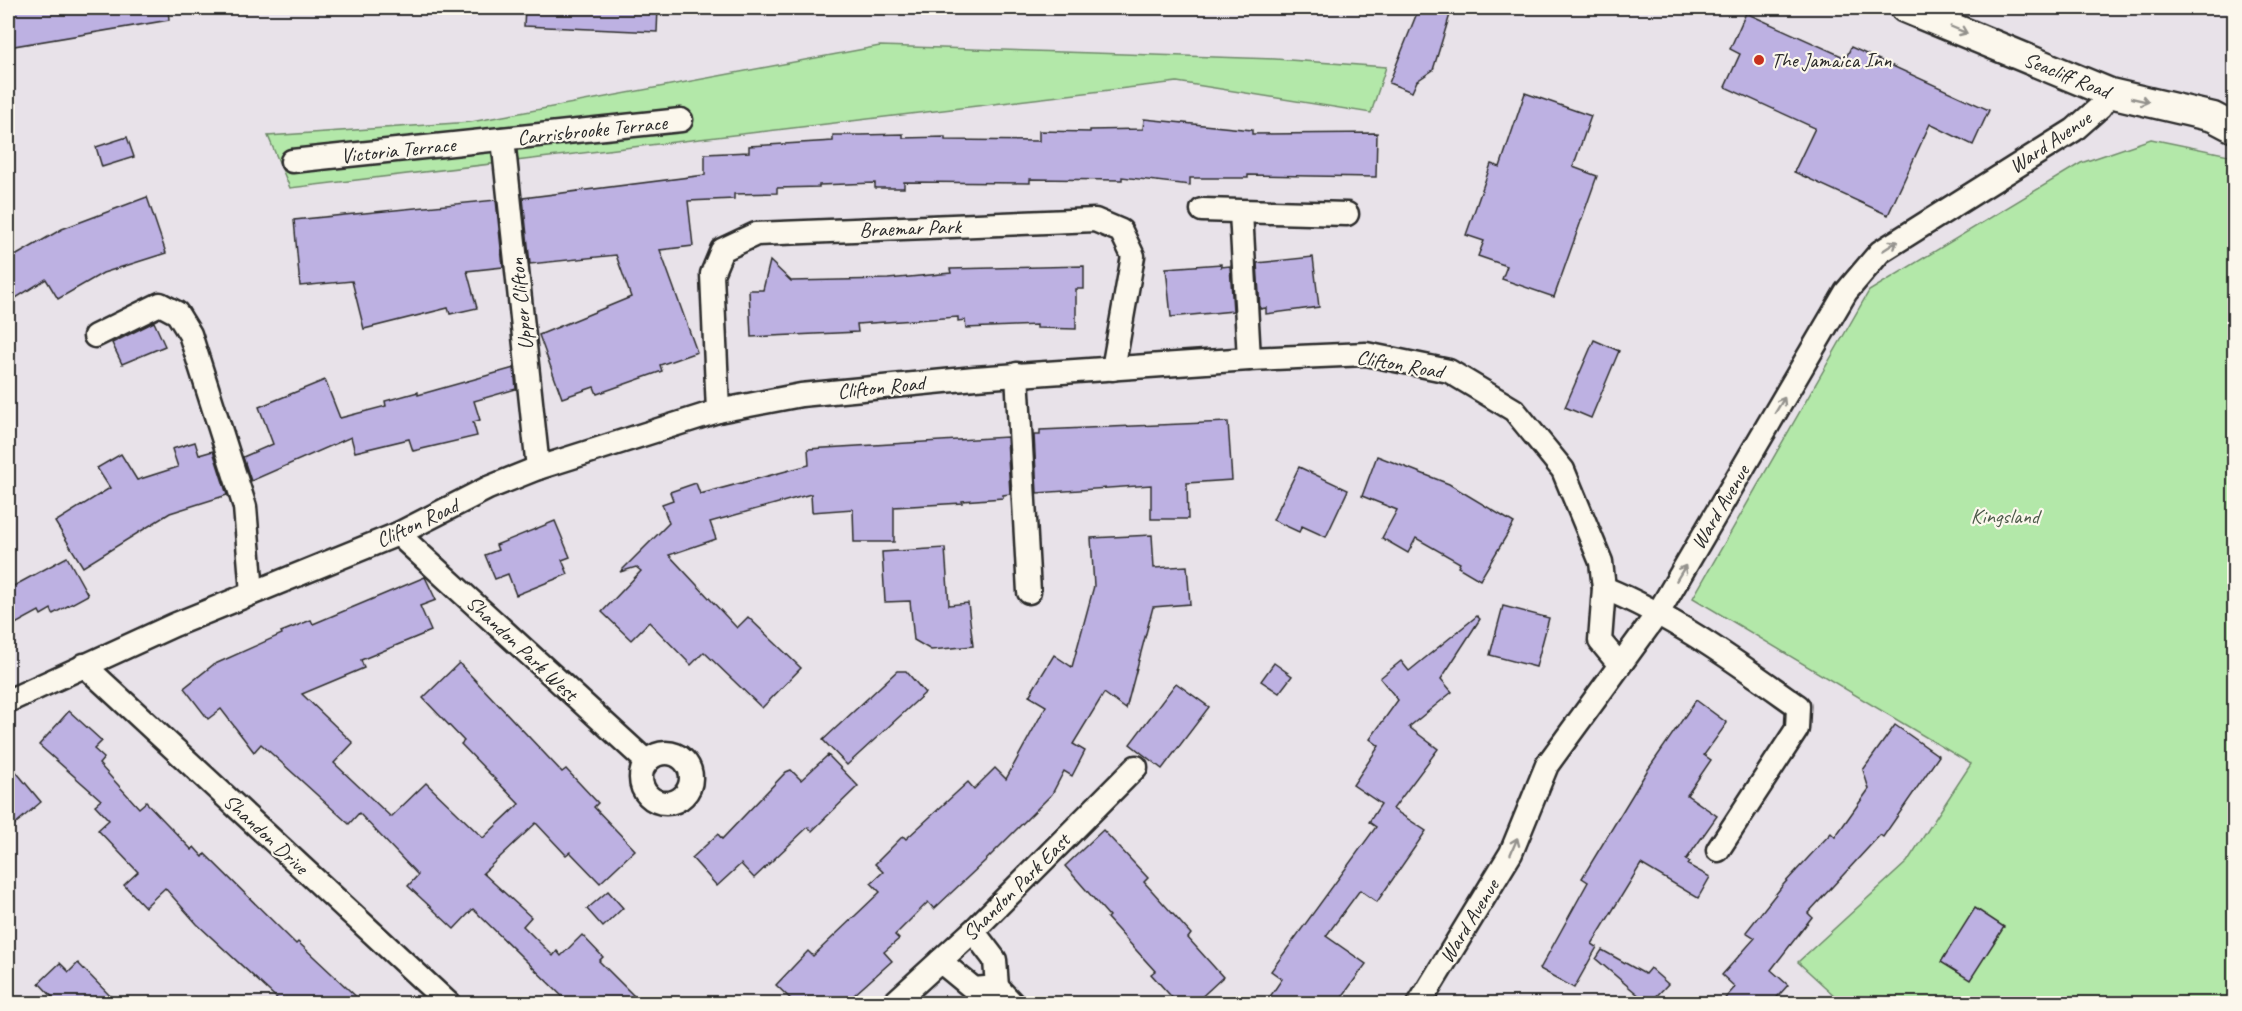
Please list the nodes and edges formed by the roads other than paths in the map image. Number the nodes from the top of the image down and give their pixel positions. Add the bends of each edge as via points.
1 (1905, 8) edge
2 (2110, 93) junction
3 (681, 120) dead end
4 (2235, 128) edge
5 (503, 140) junction
6 (292, 161) dead end
7 (1202, 210) dead end
8 (1241, 212) junction
9 (1347, 214) dead end
10 (95, 336) dead end
11 (1249, 359) junction
12 (1113, 369) junction
13 (1017, 374) junction
14 (718, 411) junction
15 (538, 468) junction
16 (398, 534) junction
17 (1604, 588) junction
18 (1029, 592) dead end
19 (252, 593) junction
20 (1658, 613) junction
21 (1619, 664) junction
22 (84, 665) junction
23 (8, 701) edge
24 (646, 762) dead end
25 (1136, 767) dead end
26 (1718, 850) dead end
27 (973, 931) junction
28 (940, 961) junction
29 (997, 987) junction
30 (448, 1004) edge
31 (894, 1004) edge
32 (1013, 1004) edge
33 (1419, 1004) edge

1 -> 2 street, Seacliff Road
2 -> 4 street, Seacliff Road via 2213,117
20 -> 2 street, Ward Avenue via 1846,292 1880,252 2074,130
3 - 5 street, Carrisbrooke Terrace
5 - 6 street, Victoria Terrace
5 - 15 street, Upper Clifton
7 - 8 street
8 - 9 street
8 - 11 street
10 - 19 street via 160,304 177,313 190,334 245,507
11 - 12 street, Clifton Road
11 - 17 street, Clifton Road via 1366,354 1449,371 1514,410 1563,470 1600,562
12 - 13 street, Clifton Road
12 - 14 street, Braemar Park via 1133,256 1121,231 1095,220 756,234 722,250 712,274
13 - 14 street, Clifton Road via 801,395
13 - 18 street
14 - 15 street, Clifton Road
15 - 16 street, Clifton Road via 488,488
16 - 19 street, Clifton Road
16 - 24 street, Shandon Park West
17 - 20 street
17 - 21 street, Clifton Road via 1600,641
19 - 22 street, Clifton Road
20 - 21 street, Ward Avenue
20 - 26 street via 1798,706 1797,729
33 -> 21 street, Ward Avenue via 1511,853 1547,765
22 - 23 street, Clifton Road
22 - 30 street, Shandon Drive
25 - 27 street, Shandon Park East
27 - 28 street, Shandon Park East
27 - 29 street via 995,960
28 - 29 street via 974,989
28 - 31 street, Shandon Park East
29 - 32 street

